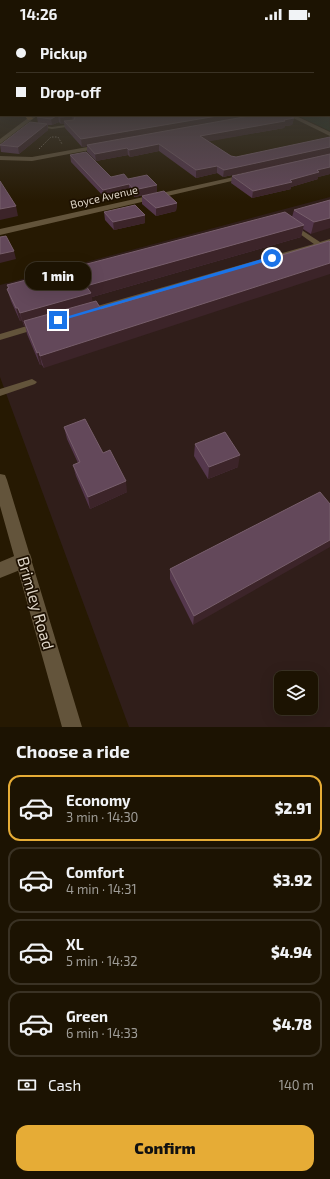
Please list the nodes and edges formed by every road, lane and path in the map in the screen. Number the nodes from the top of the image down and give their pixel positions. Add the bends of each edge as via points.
1 (9, 136) edge
2 (0, 142) edge
3 (64, 146) dead end
4 (108, 146) edge
5 (40, 152) dead end
6 (0, 158) edge
7 (253, 175) edge
8 (287, 222) edge
9 (0, 232) edge
10 (330, 241) edge
11 (318, 244) junction
12 (330, 252) edge
13 (81, 314) edge
14 (43, 325) edge
15 (0, 337) edge
16 (32, 382) dead end
17 (0, 393) edge
18 (0, 480) edge
19 (24, 560) junction
20 (0, 570) edge
21 (72, 727) edge

1 - 2 street
3 - 5 path via 58,137 51,137 39,149
4 - 6 street via 32,159
7 - 9 street, Boyce Avenue
8 - 11 lane
10 - 11 lane
11 - 12 lane
11 - 13 lane
14 - 15 lane
16 - 17 lane
18 - 19 street, Brimley Road
19 - 20 street
19 - 21 street, Brimley Road

